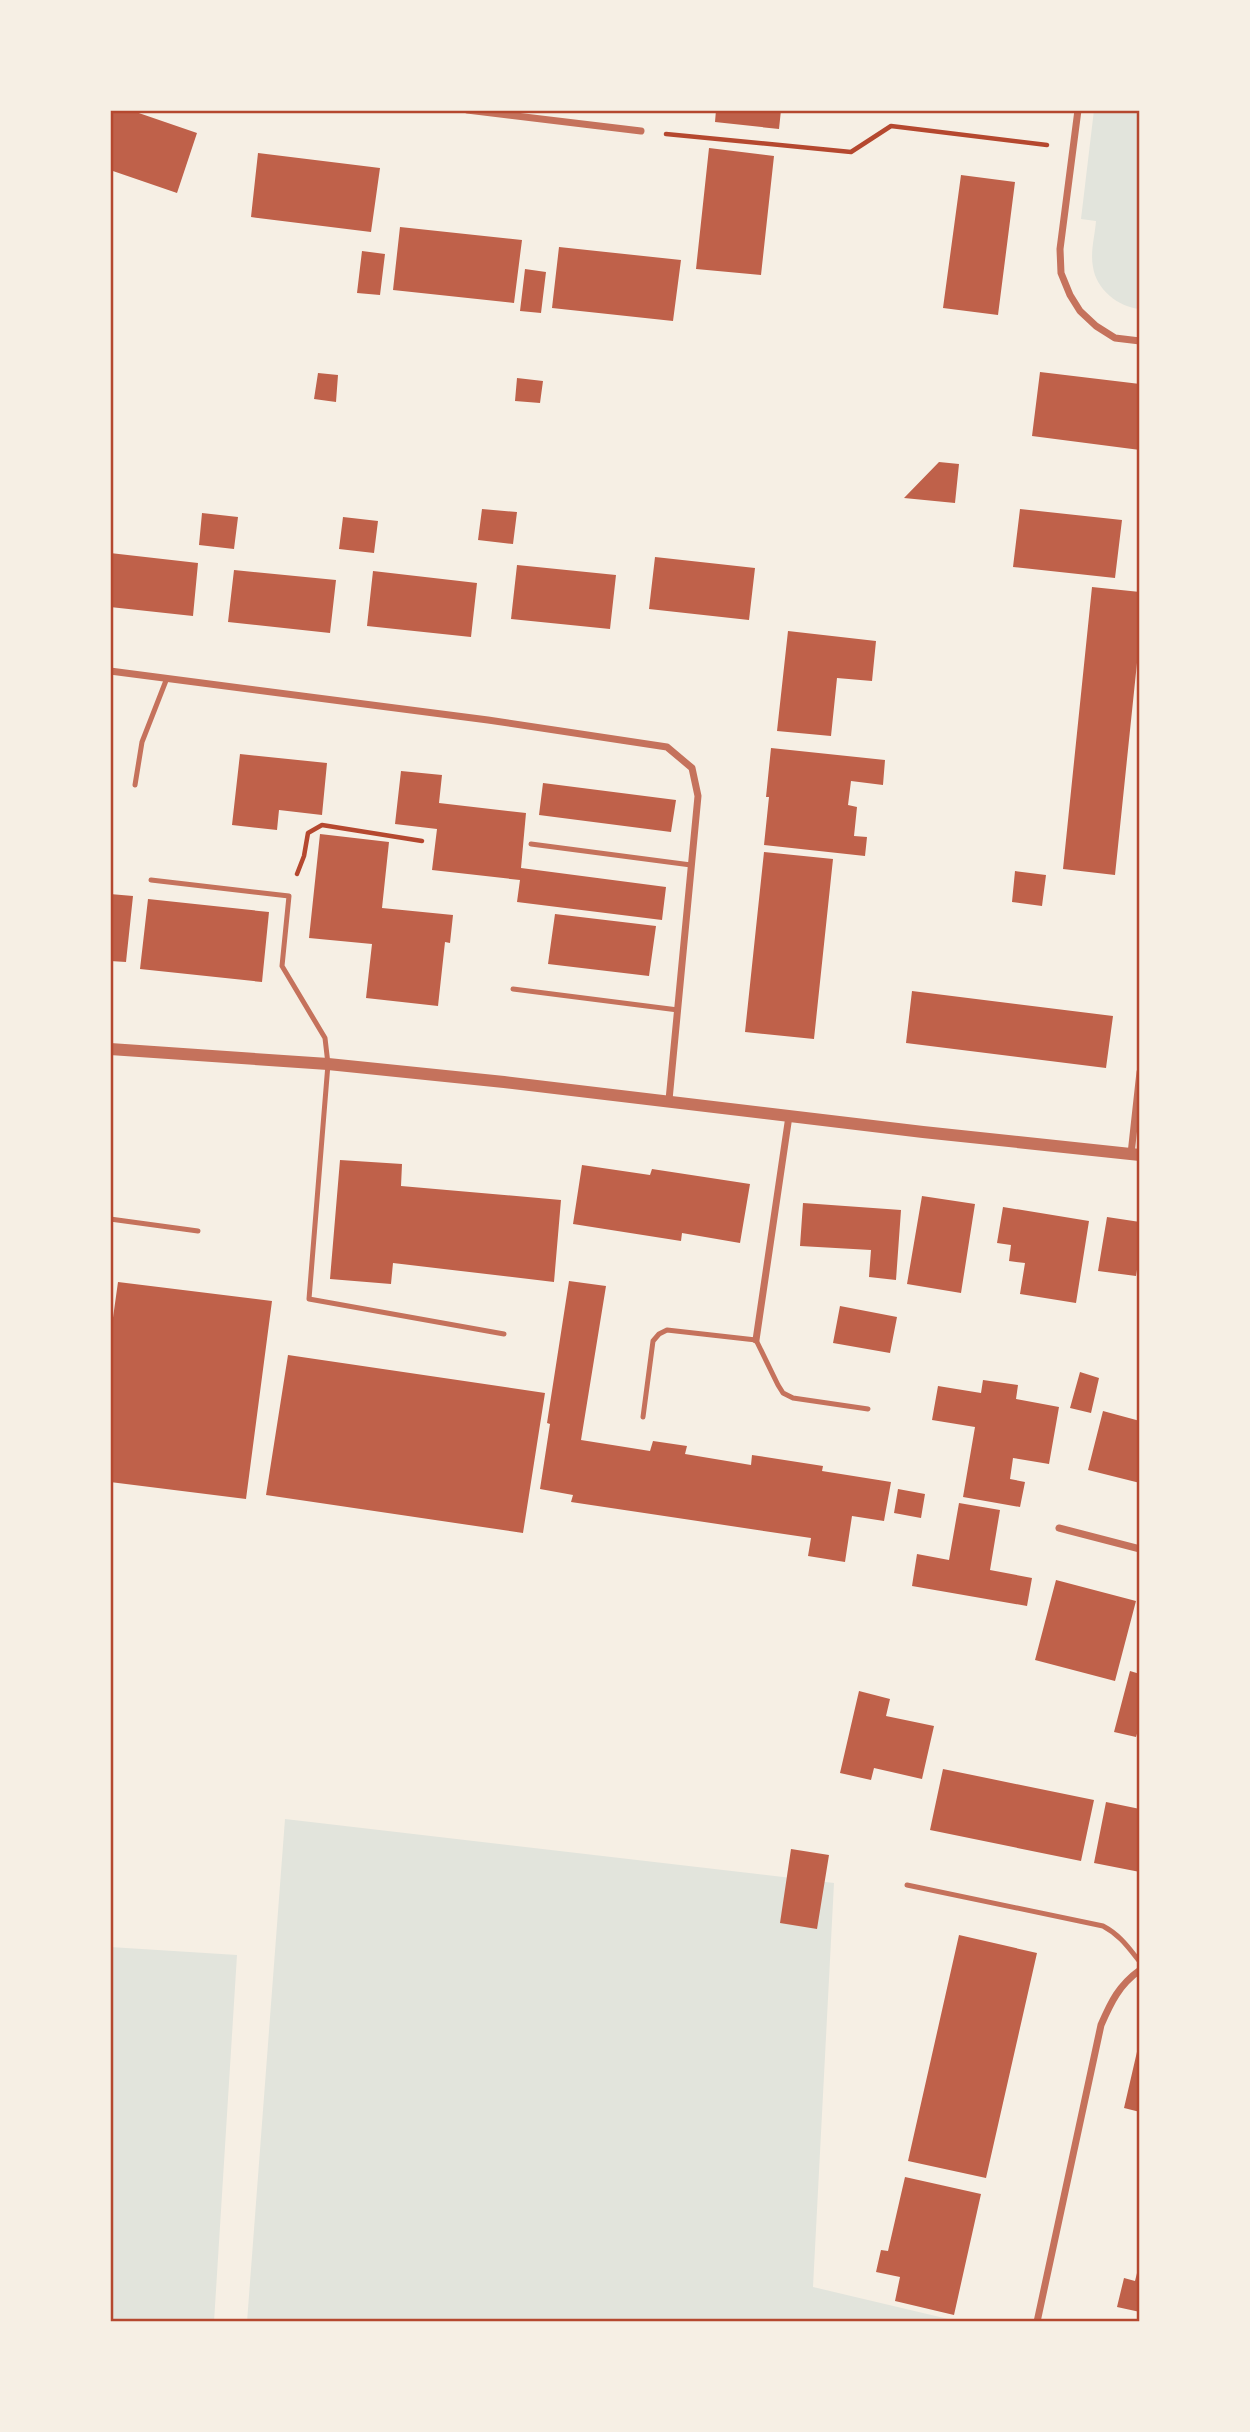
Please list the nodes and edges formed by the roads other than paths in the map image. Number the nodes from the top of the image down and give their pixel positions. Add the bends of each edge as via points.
1 (467, 110) edge
2 (1077, 110) edge
3 (641, 131) road end
4 (1140, 341) edge
5 (110, 671) edge
6 (167, 678) junction
7 (135, 785) dead end
8 (531, 844) dead end
9 (691, 865) junction
10 (151, 880) dead end
11 (513, 989) dead end
12 (678, 1010) junction
13 (110, 1050) edge
14 (328, 1064) junction
15 (1140, 1072) edge
16 (669, 1100) junction
17 (789, 1114) junction
18 (1135, 1154) edge
19 (110, 1219) edge
20 (198, 1231) dead end
21 (504, 1334) dead end
22 (756, 1340) junction
23 (868, 1409) dead end
24 (643, 1417) dead end
25 (1059, 1528) dead end
26 (1140, 1549) edge
27 (907, 1885) dead end
28 (1140, 1962) edge
29 (1140, 1970) edge
30 (1037, 2322) edge

1 - 3 street
2 - 4 street via 1060,273 1080,311 1096,326 1115,338
5 - 6 street
6 - 7 lane via 142,742
6 - 9 street via 667,747 692,768 698,796
8 - 9 lane
9 - 12 street
10 - 14 lane via 289,896 282,966 325,1038
11 - 12 lane
12 - 16 street
13 - 14 street
14 - 16 street
14 - 21 lane via 309,1299
15 - 18 street
16 - 17 street
17 - 18 street
17 - 22 street
19 - 20 lane
22 - 23 lane via 783,1394
22 - 24 lane via 659,1334 653,1341
25 - 26 street
27 - 28 lane via 1103,1926 1115,1932
29 - 30 street via 1125,1980 1101,2025

